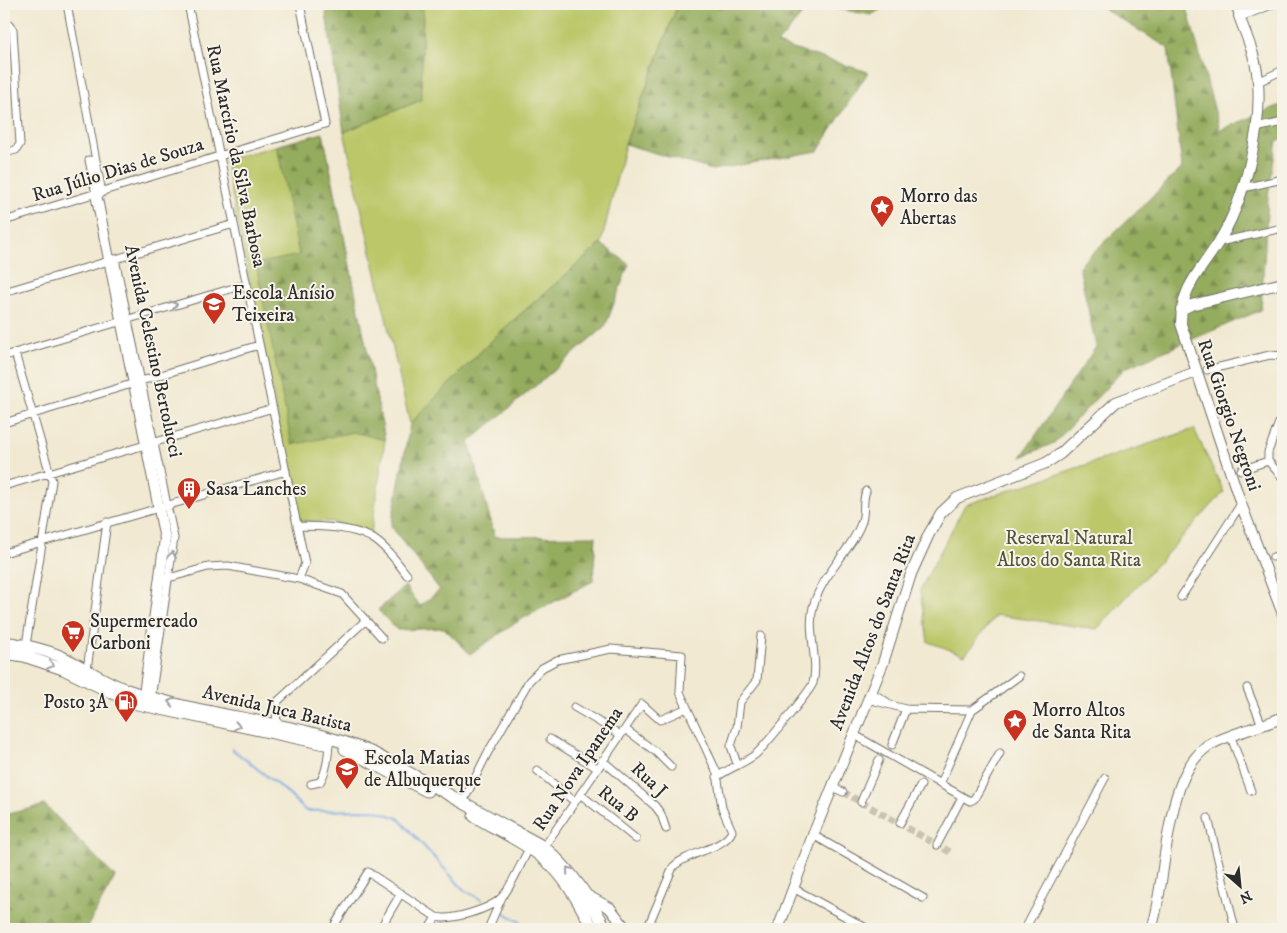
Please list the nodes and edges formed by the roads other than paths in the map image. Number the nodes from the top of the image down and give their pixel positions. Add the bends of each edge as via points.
1 (67, 4) edge
2 (188, 4) edge
3 (300, 4) edge
4 (1234, 4) edge
5 (1270, 4) edge
6 (1239, 16) junction
7 (4, 24) edge
8 (1283, 70) edge
9 (1258, 82) junction
10 (1283, 122) edge
11 (1256, 128) junction
12 (4, 153) edge
13 (220, 156) junction
14 (89, 160) dead end
15 (1283, 179) edge
16 (1243, 188) junction
17 (99, 194) junction
18 (4, 221) edge
19 (234, 224) junction
20 (1283, 228) edge
21 (1219, 242) junction
22 (112, 260) junction
23 (1283, 282) edge
24 (247, 284) junction
25 (1283, 288) edge
26 (4, 292) edge
27 (1243, 295) junction
28 (1181, 310) junction
29 (125, 320) junction
30 (260, 345) junction
31 (16, 353) junction
32 (4, 356) edge
33 (1283, 356) edge
34 (1207, 370) dead end
35 (1196, 372) junction
36 (138, 382) junction
37 (273, 408) junction
38 (1283, 412) edge
39 (32, 414) junction
40 (4, 422) edge
41 (150, 443) junction
42 (1268, 460) junction
43 (1241, 470) dead end
44 (286, 471) junction
45 (50, 472) junction
46 (1283, 478) edge
47 (4, 486) edge
48 (866, 491) dead end
49 (1241, 504) junction
50 (164, 505) junction
51 (107, 522) junction
52 (297, 526) junction
53 (44, 542) junction
54 (4, 552) edge
55 (1283, 555) edge
56 (1273, 557) dead end
57 (408, 576) dead end
58 (164, 579) junction
59 (299, 579) junction
60 (1181, 597) dead end
61 (1283, 614) edge
62 (366, 620) junction
63 (761, 636) dead end
64 (382, 638) dead end
65 (4, 642) edge
66 (26, 645) junction
67 (4, 653) edge
68 (87, 670) junction
69 (1019, 676) dead end
70 (1247, 688) dead end
71 (874, 697) junction
72 (147, 701) junction
73 (574, 707) dead end
74 (687, 708) junction
75 (906, 709) junction
76 (972, 710) junction
77 (1282, 720) edge
78 (276, 723) junction
79 (1262, 725) junction
80 (625, 729) junction
81 (853, 734) junction
82 (621, 735) junction
83 (1231, 737) junction
84 (550, 739) dead end
85 (329, 744) junction
86 (892, 744) dead end
87 (1000, 753) dead end
88 (602, 760) junction
89 (879, 760) dead end
90 (737, 764) junction
91 (671, 767) dead end
92 (597, 768) junction
93 (537, 770) dead end
94 (717, 777) junction
95 (1105, 778) dead end
96 (311, 784) dead end
97 (940, 784) junction
98 (921, 785) dead end
99 (832, 786) junction
100 (1251, 791) dead end
101 (843, 792) tunnel mouth
102 (580, 794) junction
103 (962, 797) junction
104 (463, 802) junction
105 (575, 802) junction
106 (861, 802) dead end
107 (1208, 818) dead end
108 (900, 823) dead end
109 (666, 829) dead end
110 (813, 835) junction
111 (636, 839) dead end
112 (937, 845) dead end
113 (544, 847) junction
114 (529, 849) junction
115 (793, 888) junction
116 (401, 893) junction
117 (588, 896) junction
118 (502, 897) junction
119 (923, 898) dead end
120 (1159, 902) junction
121 (610, 908) junction
122 (596, 910) junction
123 (436, 917) junction
124 (592, 927) edge
125 (332, 929) edge
126 (380, 929) edge
127 (429, 929) edge
128 (488, 929) edge
129 (606, 929) edge
130 (626, 929) edge
131 (647, 929) edge
132 (778, 929) edge
133 (868, 929) edge
134 (1025, 929) edge
135 (1151, 929) edge
136 (1158, 929) edge
137 (1235, 929) edge

1 - 17 street, Avenida Celestino Bertolucci
2 - 13 street, Rua Marcírio da Silva Barbosa
3 - 13 street, Rua Júlio Dias de Souza via 325,124
4 - 6 street
5 - 6 street
6 - 9 street via 1253,53
7 - 12 street via 13,30 20,144 16,150
8 - 9 street
9 - 11 street
10 - 11 street
11 - 16 street
13 - 17 street, Rua Júlio Dias de Souza
13 - 19 street, Rua Marcírio da Silva Barbosa
14 - 17 street, Avenida Celestino Bertolucci
15 - 16 street
16 - 21 street
17 - 18 street, Rua Júlio Dias de Souza
17 - 22 street, Avenida Celestino Bertolucci
19 - 22 street
19 - 24 street, Rua Marcírio da Silva Barbosa
20 - 21 street
21 - 28 street via 1188,285
22 - 26 street
22 - 29 street, Avenida Celestino Bertolucci
23 - 27 street
29 -> 24 street
24 - 30 street, Rua Marcírio da Silva Barbosa
25 - 27 street
27 - 28 street
28 - 35 street, Rua Giorgio Negroni via 1183,335
29 - 31 street
29 - 36 street, Avenida Celestino Bertolucci
30 - 36 street
30 - 37 street, Rua Marcírio da Silva Barbosa
31 - 32 street
31 - 39 street
33 - 34 street via 1270,355
35 - 49 street, Rua Giorgio Negroni
35 - 71 street, Avenida Altos do Santa Rita via 1116,402 1046,463 948,504 928,534 910,574
36 - 39 street
36 - 41 street, Avenida Celestino Bertolucci
37 - 41 street
37 - 44 street, Rua Marcírio da Silva Barbosa
38 - 42 street
39 - 40 street
39 - 45 street
41 - 45 street
41 - 50 street, Avenida Celestino Bertolucci
42 - 43 street
42 - 46 street
44 - 50 street
44 - 52 street, Rua Marcírio da Silva Barbosa
45 - 47 street
45 - 53 street via 52,481
48 - 90 street via 862,521 815,599 811,615 814,683 768,742 756,754
49 - 60 street
49 - 61 street, Rua Giorgio Negroni
50 - 51 street
50 - 58 street, Avenida Celestino Bertolucci
51 - 53 street
51 - 68 street
52 - 57 street via 330,527 370,537 390,553
52 - 59 street, Rua Marcírio da Silva Barbosa via 305,563
53 - 54 street
53 - 66 street
55 - 56 street
58 - 59 street via 208,567 228,566
58 - 72 street, Avenida Celestino Bertolucci
59 - 62 street via 342,594
62 - 64 street
62 - 78 street via 278,701
63 - 90 street via 757,680 740,702 731,746
65 - 66 main road, Avenida Juca Batista
66 - 68 main road, Avenida Juca Batista via 62,657
67 -> 72 main road, Avenida Juca Batista via 63,669 133,703
68 - 72 main road, Avenida Juca Batista
69 - 76 street
70 - 79 street
71 - 75 street
71 - 81 street, Avenida Altos do Santa Rita
78 -> 72 main road, Avenida Juca Batista
72 -> 85 main road, Avenida Juca Batista
73 - 82 street
74 - 80 street, Rua Nova Ipanema via 660,720 642,704
74 - 94 street
74 - 104 street via 680,692 682,655 611,649 557,660 542,668 529,681
75 - 76 street
75 - 86 street
76 - 97 street
77 - 79 street
78 - 104 main road, Avenida Juca Batista via 373,753
79 - 83 street
80 - 82 street, Rua Nova Ipanema
80 - 91 street
81 - 97 street
81 - 99 street, Avenida Altos do Santa Rita
82 - 88 street, Rua Nova Ipanema
83 - 100 street
83 - 120 street via 1208,746 1189,767 1171,813
84 - 92 street
85 - 96 street via 325,773 320,782
85 - 114 main road, Avenida Juca Batista via 349,750 460,808
87 - 103 street via 974,799 970,801
88 - 92 street, Rua Nova Ipanema
88 - 109 street, Rua J via 655,806
89 - 106 street
90 - 94 street
92 - 102 street, Rua Nova Ipanema
93 - 105 street
94 - 131 street via 722,808 732,828 731,835 680,860 673,867
95 - 134 street
97 - 103 street
98 - 108 street
99 - 101 street
99 - 110 street, Avenida Altos do Santa Rita
102 - 105 street, Rua Nova Ipanema
102 - 111 street, Rua B
103 - 112 street
104 - 113 main road, Avenida Juca Batista
105 - 113 street, Rua Nova Ipanema
107 - 137 street
110 - 115 street, Avenida Altos do Santa Rita
110 - 119 street
117 -> 113 main road, Avenida Juca Batista via 564,864
114 - 118 street
114 - 124 main road, Avenida Juca Batista via 558,872
115 - 132 street, Avenida Altos do Santa Rita
115 - 133 street
116 - 123 street
116 - 125 street via 372,873 366,873
116 - 126 street
117 - 121 street
117 - 122 main road, Avenida Juca Batista
118 - 123 street via 494,903 446,920
118 - 128 street
120 - 135 street
120 - 136 street
121 - 122 street via 604,906
121 - 130 street
122 - 124 main road
122 - 129 main road, Avenida Juca Batista
123 - 127 street

